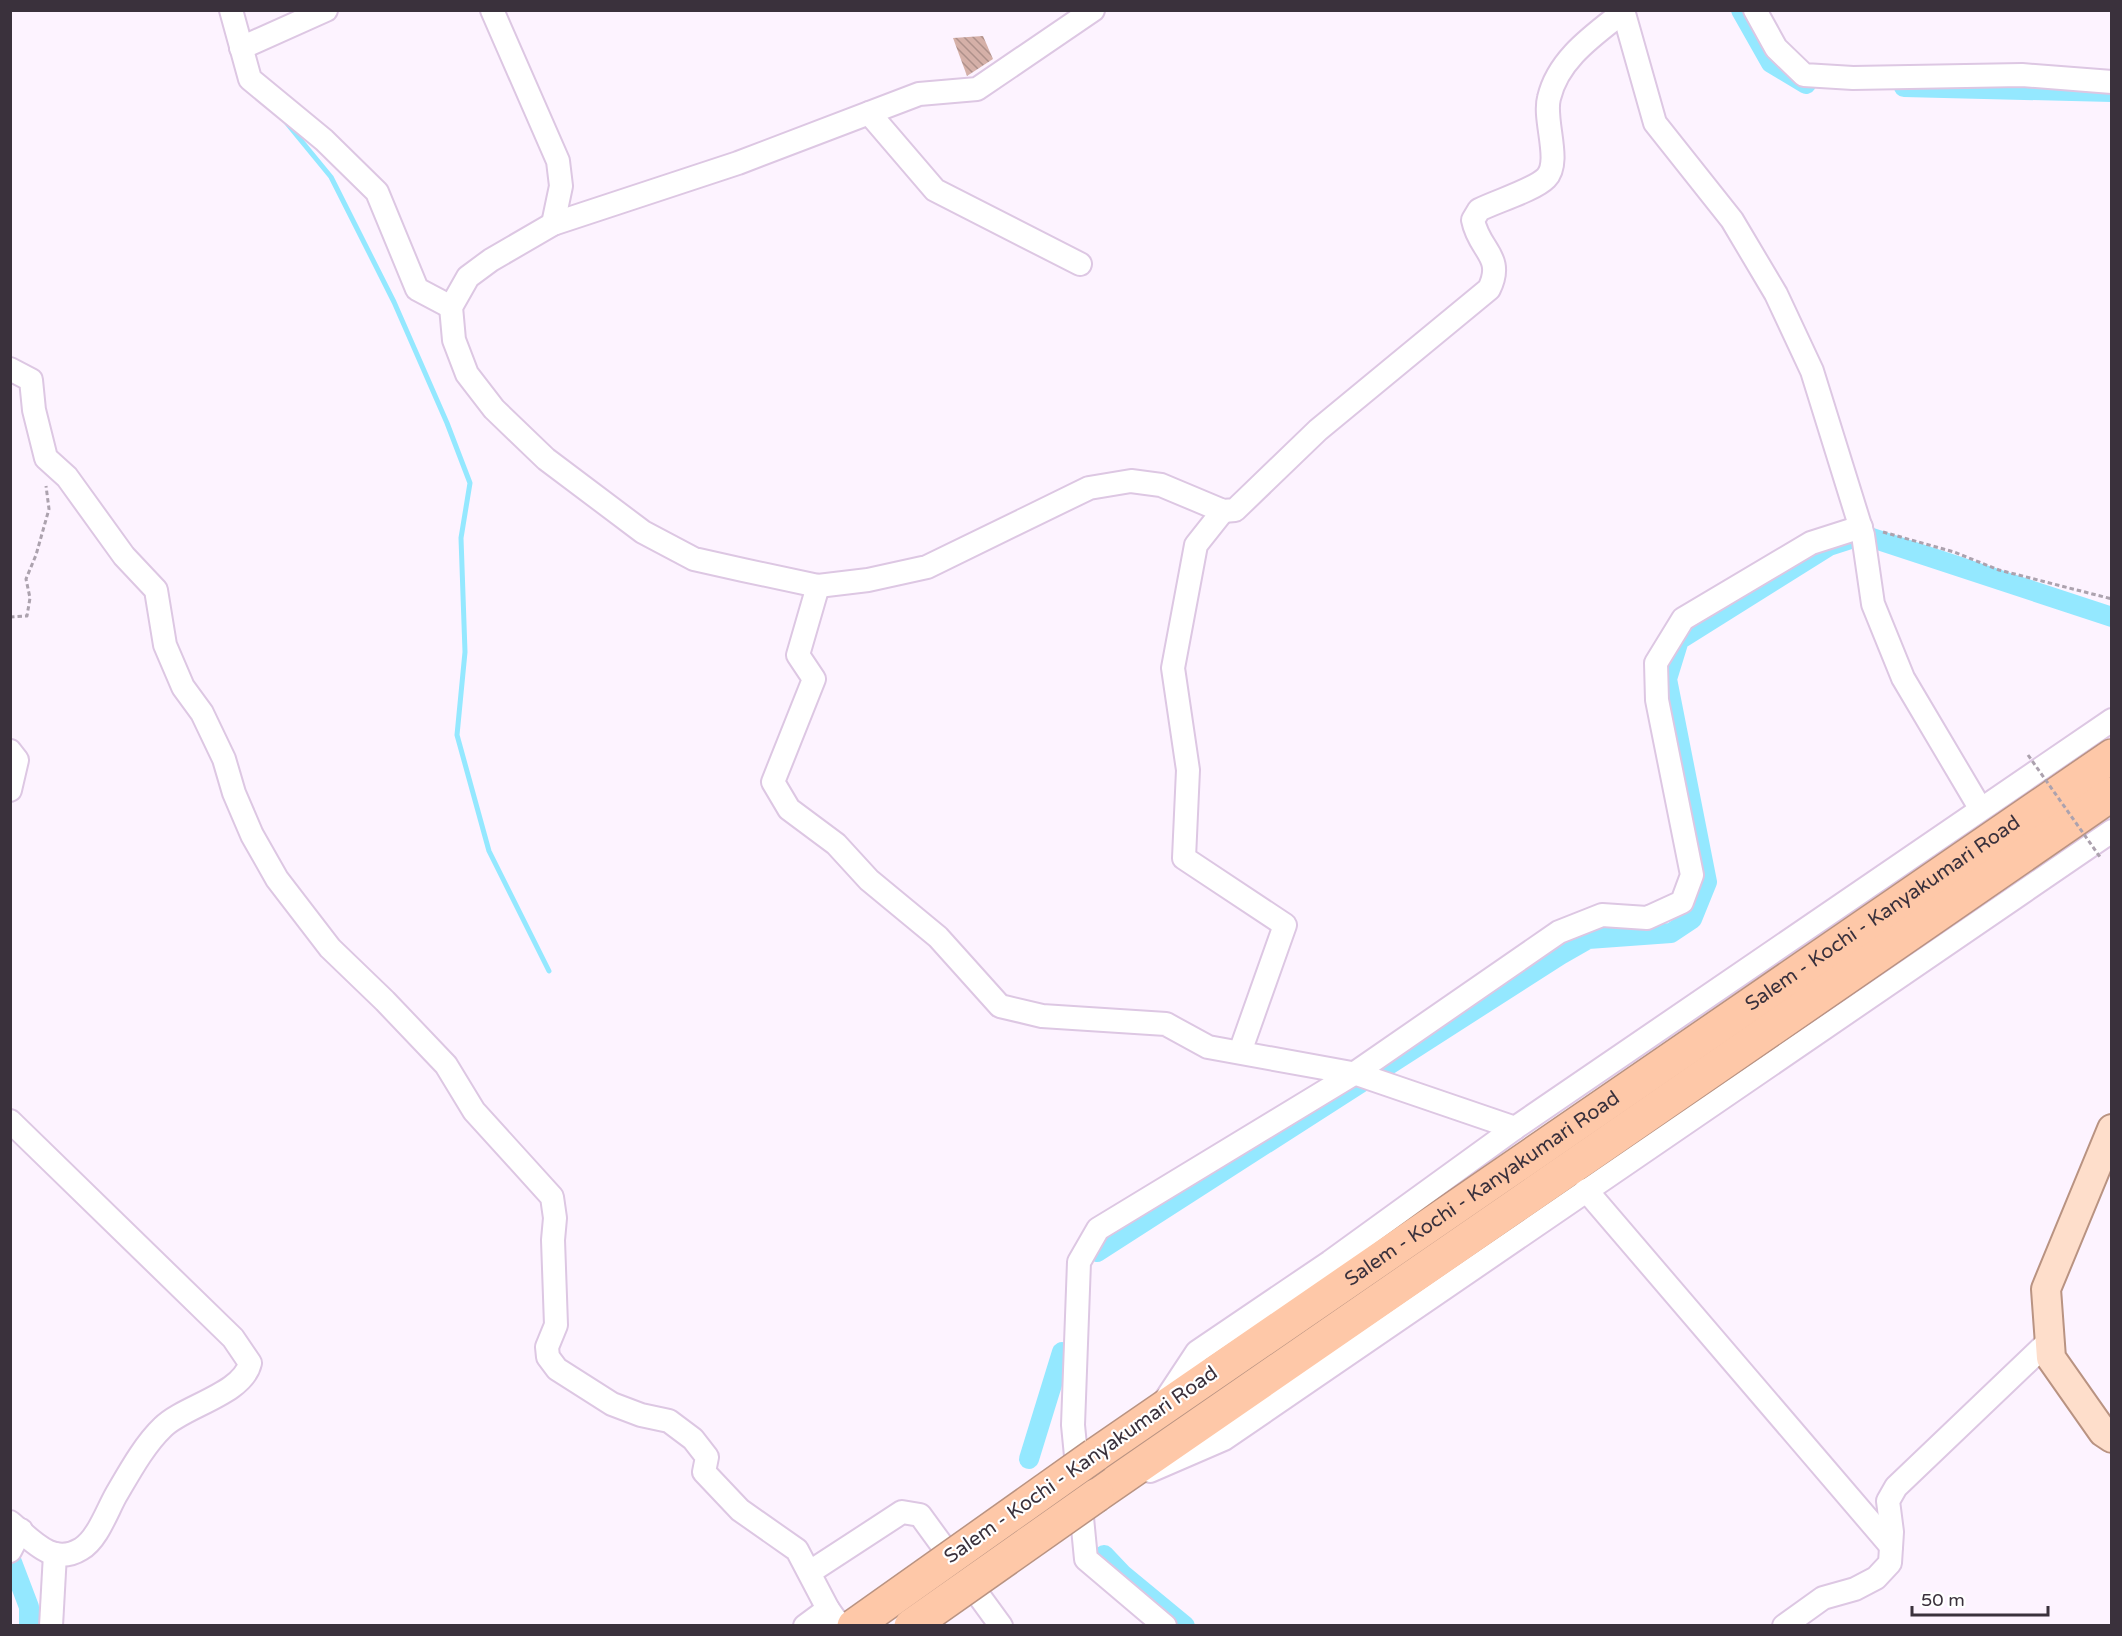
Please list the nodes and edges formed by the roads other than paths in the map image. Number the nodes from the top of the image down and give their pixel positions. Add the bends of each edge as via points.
1 (231, 10) edge
2 (326, 10) edge
3 (492, 10) edge
4 (1093, 10) edge
5 (1755, 10) edge
6 (1623, 11) edge
7 (241, 48) junction
8 (2112, 82) edge
9 (869, 113) junction
10 (553, 224) junction
11 (1080, 264) dead end
12 (451, 307) junction
13 (10, 369) edge
14 (1223, 512) junction
15 (1861, 527) junction
16 (818, 586) junction
17 (2112, 720) edge
18 (10, 751) edge
19 (2112, 756) edge
20 (10, 790) edge
21 (2112, 794) edge
22 (1980, 808) junction
23 (2112, 831) edge
24 (1240, 1052) junction
25 (1356, 1073) junction
26 (10, 1121) edge
27 (1515, 1128) junction
28 (2112, 1128) edge
29 (1586, 1190) junction
30 (2050, 1340) junction
31 (1158, 1410) junction
32 (2112, 1438) edge
33 (1097, 1495) junction
34 (15, 1534) edge
35 (1891, 1546) junction
36 (55, 1554) junction
37 (810, 1572) junction
38 (841, 1620) edge
39 (51, 1626) edge
40 (805, 1626) edge
41 (911, 1626) edge
42 (1001, 1626) edge
43 (1165, 1626) edge
44 (1784, 1626) edge

1 - 7 street
2 - 7 street
3 - 10 street via 558,161 561,186
4 - 9 street via 976,89 919,94
5 - 8 street via 1776,48 1804,75 2022,75
6 - 14 street via 1582,44 1557,77 1546,117 1553,169 1545,179 1479,210 1473,220 1476,234 1495,264 1496,274 1489,289 1318,430 1247,500 1235,510
6 - 15 street via 1655,123 1732,220 1776,294 1812,371
7 - 12 street via 250,79 324,140 377,192 417,289
9 - 10 street via 738,163
9 - 11 street via 935,190
10 - 12 street via 468,277
12 - 16 street via 454,340 467,374 494,409 546,459 643,532 694,559
13 - 37 street via 31,380 46,458 67,477 124,556 156,590 165,645 183,687 202,713 252,834 277,879 330,948 446,1065 474,1111 552,1197 556,1325 547,1347 548,1357 557,1368 612,1404 669,1421 693,1438 707,1457 704,1472 714,1484 740,1510 797,1550
14 - 16 street via 1161,484 1131,481 1089,488 927,567
14 - 24 street via 1196,545 1173,668 1188,770 1184,858 1285,925
15 - 22 street via 1873,604 1904,678
15 - 25 street via 1811,543 1683,619 1656,663 1657,700 1692,875 1682,902 1647,918 1602,915 1559,932
16 - 24 street via 798,655 814,679 772,782 789,809 836,844 868,880 938,937 1000,1006 1042,1016 1166,1024 1208,1047
17 - 22 street
18 - 20 street via 17,760
19 - 31 highway, Salem - Kochi - Kanyakumari Road
21 - 33 highway, Salem - Kochi - Kanyakumari Road
22 - 27 street
23 - 29 street
24 - 25 street
25 - 27 street
25 - 43 street via 1098,1229 1079,1262 1072,1425 1086,1559
26 - 36 street via 233,1338 250,1363 235,1384 163,1426 130,1472 95,1534 82,1549
27 - 31 street via 1330,1262 1197,1352
28 - 30 main road via 2046,1289
29 - 33 street via 1224,1439
29 - 35 street
30 - 32 main road via 2051,1358 2103,1432
30 - 35 street via 1896,1487 1888,1501
31 - 38 highway, Salem - Kochi - Kanyakumari Road, bridge
33 - 41 highway, Salem - Kochi - Kanyakumari Road, bridge
34 - 36 street
35 - 44 street via 1890,1563 1876,1578 1855,1589 1822,1598
36 - 39 street
37 - 38 street
37 - 42 street via 902,1512 920,1515
38 - 40 street

